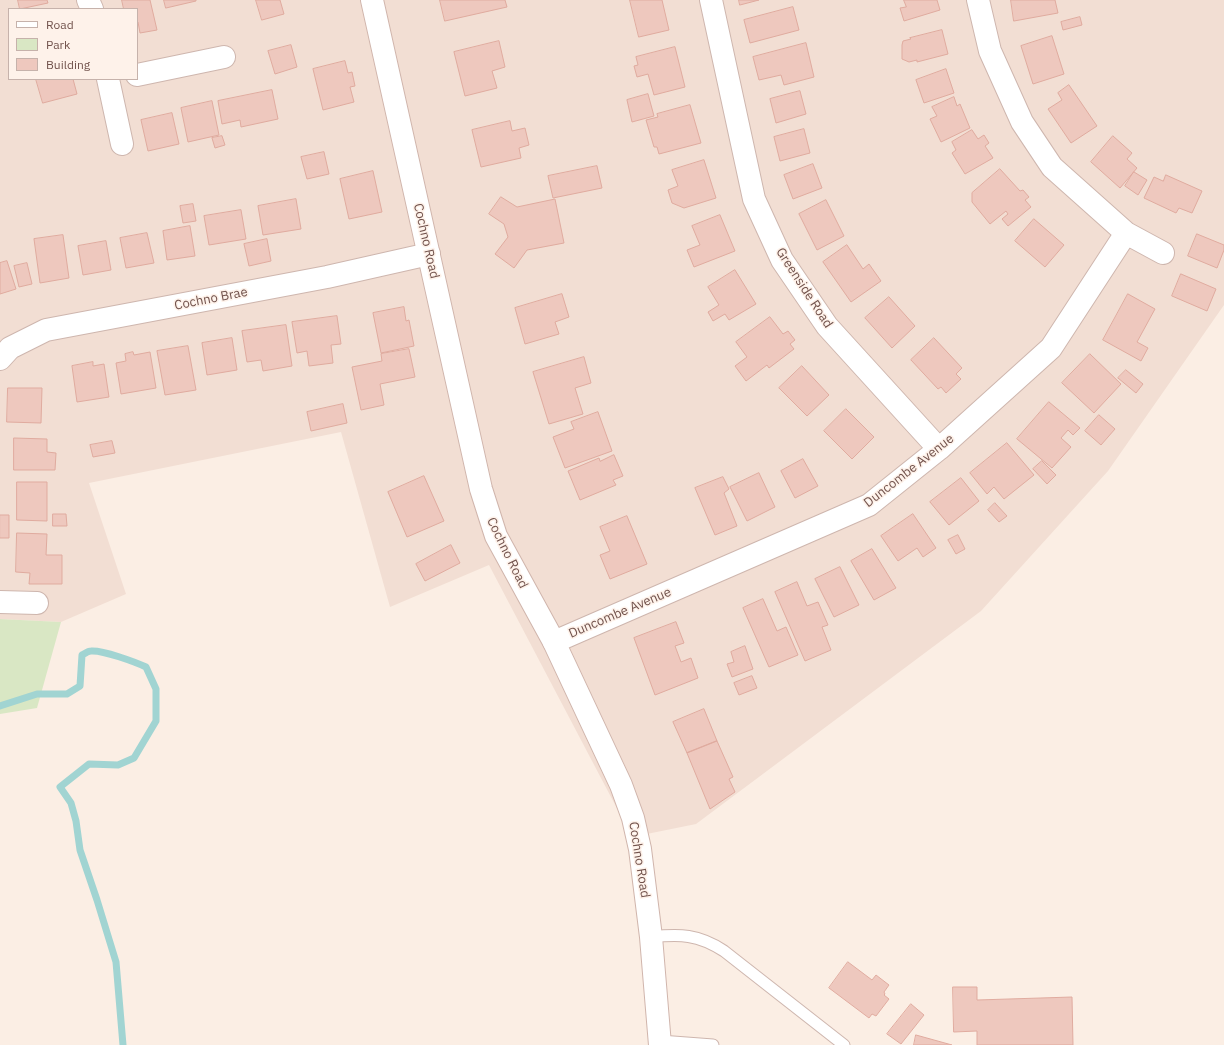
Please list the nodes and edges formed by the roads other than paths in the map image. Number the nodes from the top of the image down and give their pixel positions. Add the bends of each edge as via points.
1 (372, 0) edge
2 (710, 0) edge
3 (978, 0) edge
4 (224, 57) dead end
5 (138, 75) edge
6 (112, 80) edge
7 (122, 144) dead end
8 (1126, 233) junction
9 (1163, 253) dead end
10 (429, 254) junction
11 (0, 359) edge
12 (939, 448) junction
13 (0, 602) edge
14 (36, 603) dead end
15 (554, 642) junction
16 (651, 937) junction
17 (660, 1043) edge
18 (713, 1045) edge
19 (844, 1045) edge

1 - 10 street, Cochno Road
2 - 12 street, Greenside Road via 754,199 782,260 827,326
3 - 8 street via 990,51 1022,122 1052,167
4 - 5 street
6 - 7 street
8 - 9 street
8 - 12 street, Duncombe Avenue via 1051,348
10 - 11 street, Cochno Brae via 327,277 46,330 10,348
10 - 15 street, Cochno Road via 488,515 496,536
12 - 15 street, Duncombe Avenue via 870,505
13 - 14 street
15 - 16 street, Cochno Road via 621,785 633,818 640,849
16 - 17 street, Cochno Road
16 - 19 lane via 676,935 712,943
17 - 18 lane

